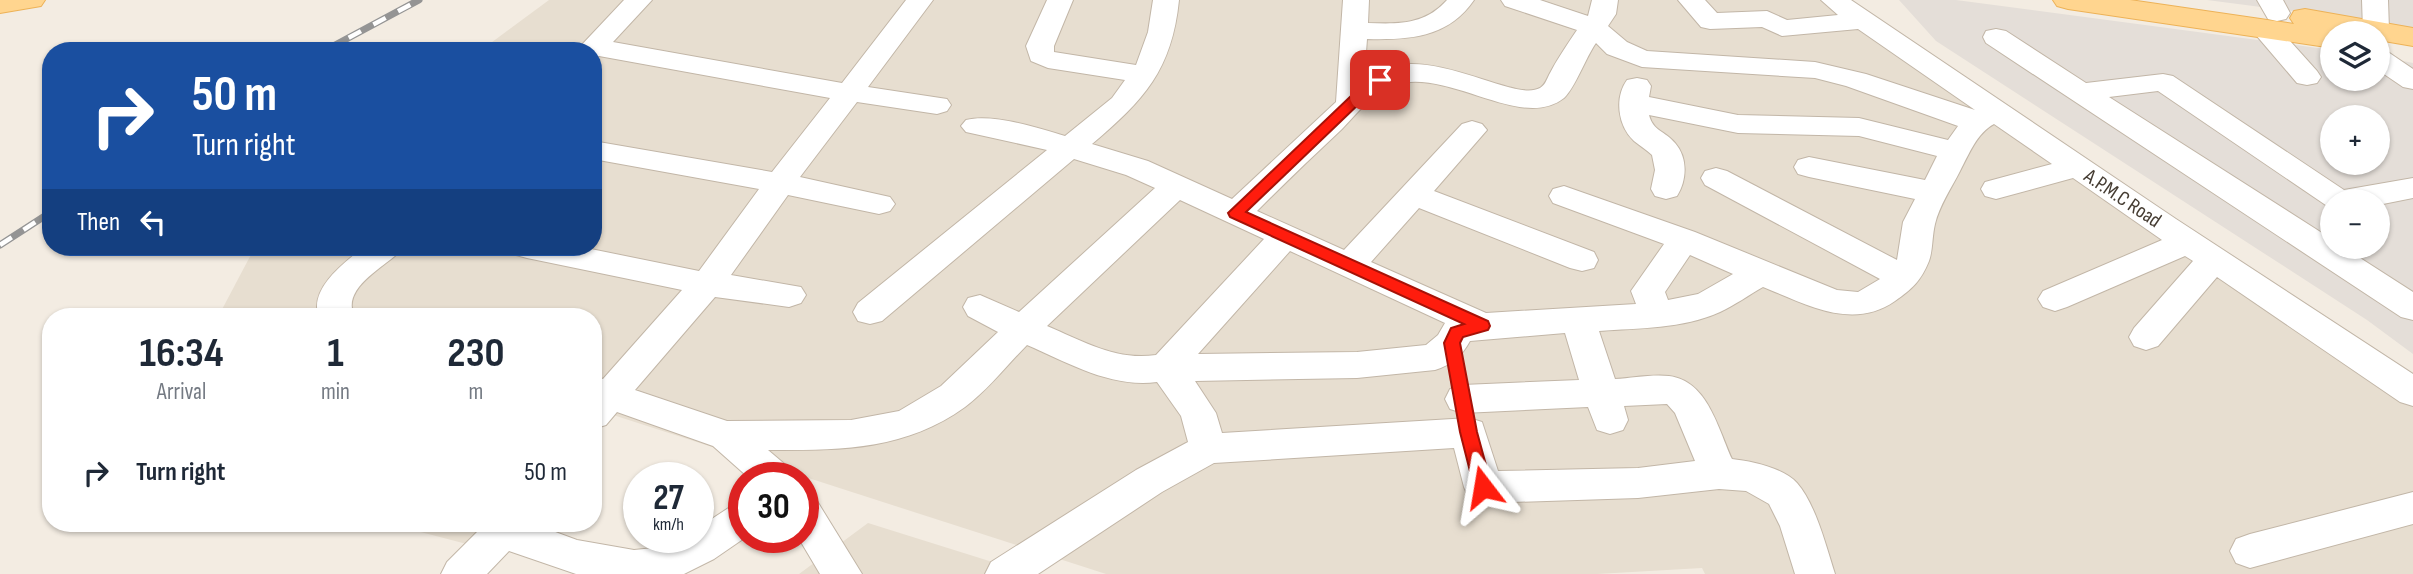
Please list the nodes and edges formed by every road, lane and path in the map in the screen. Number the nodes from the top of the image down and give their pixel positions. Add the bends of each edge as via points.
1 (30, 0) edge
2 (639, 0) edge
3 (919, 0) edge
4 (1060, 0) edge
5 (1166, 0) edge
6 (1356, 0) edge
7 (1461, 0) edge
8 (1514, 0) edge
9 (1605, 0) edge
10 (1691, 0) edge
11 (1834, 0) edge
12 (2068, 0) edge
13 (2178, 0) edge
14 (0, 4) edge
15 (1859, 10) edge
16 (2271, 14) edge
17 (2320, 23) edge
18 (1594, 27) junction
19 (1355, 31) junction
20 (2320, 34) edge
21 (2390, 35) edge
22 (1996, 37) dead end
23 (2413, 37) edge
24 (598, 42) edge
25 (2390, 42) edge
26 (602, 51) edge
27 (2390, 51) edge
28 (2413, 55) edge
29 (1642, 59) junction
30 (1144, 75) junction
31 (2307, 77) dead end
32 (2413, 80) edge
33 (2081, 92) junction
34 (851, 93) junction
35 (1634, 103) junction
36 (937, 105) dead end
37 (1350, 105) junction
38 (1985, 116) junction
39 (976, 126) dead end
40 (1472, 130) dead end
41 (1071, 148) junction
42 (1955, 151) junction
43 (602, 152) edge
44 (1809, 167) dead end
45 (2078, 167) junction
46 (1716, 178) dead end
47 (780, 183) junction
48 (1176, 186) junction
49 (1667, 188) dead end
50 (2413, 188) edge
51 (1996, 189) dead end
52 (2322, 189) edge
53 (1933, 192) junction
54 (2390, 192) edge
55 (1415, 195) junction
56 (879, 204) dead end
57 (2320, 206) edge
58 (1236, 213) junction
59 (2269, 216) junction
60 (1285, 236) junction
61 (1527, 238) junction
62 (1684, 240) junction
63 (2201, 251) junction
64 (375, 256) edge
65 (571, 256) edge
66 (1582, 260) dead end
67 (1349, 265) junction
68 (1761, 273) junction
69 (1905, 278) junction
70 (707, 284) junction
71 (789, 295) dead end
72 (2055, 299) dead end
73 (980, 307) dead end
74 (333, 308) edge
75 (2413, 308) edge
76 (870, 312) dead end
77 (1657, 315) junction
78 (1578, 320) junction
79 (1022, 329) junction
80 (1467, 334) junction
81 (2146, 337) dead end
82 (1166, 367) junction
83 (2413, 373) edge
84 (2413, 392) edge
85 (602, 396) edge
86 (602, 401) edge
87 (1605, 406) junction
88 (1466, 415) junction
89 (726, 436) junction
90 (1208, 449) junction
91 (756, 462) edge
92 (1719, 474) junction
93 (2410, 513) edge
94 (728, 527) edge
95 (504, 532) edge
96 (519, 532) edge
97 (819, 537) edge
98 (2250, 551) dead end
99 (461, 574) edge
100 (842, 574) edge
101 (1005, 574) edge
102 (1815, 574) edge

1 - 14 main road
2 - 24 street
3 - 34 street
4 - 30 street via 1040,46 1041,55 1048,60
5 - 30 street via 1162,41
6 - 19 street
7 - 19 street via 1449,16 1430,28
8 - 18 street
9 - 18 street
10 - 15 street via 1710,21 1767,19 1782,28
11 - 15 street, A.P.M.C Road
12 - 16 main road
13 - 16 main road
15 - 38 street, A.P.M.C Road
15 - 83 street, A.P.M.C Road
16 - 17 main road
16 - 20 main road
16 - 31 street
18 - 29 street via 1617,48
18 - 37 street via 1555,91 1541,99 1514,98 1426,72 1380,80
19 - 37 street via 1349,57
21 - 23 main road
22 - 33 street
25 - 28 main road
26 - 34 street
27 - 32 street
29 - 35 street
29 - 38 street via 1815,70
30 - 41 street via 1122,104
33 - 52 street via 2163,82
33 - 59 street
34 - 36 street
34 - 47 street
35 - 42 street via 1738,124 1859,127
35 - 49 street via 1640,129 1670,156
37 - 58 street
38 - 42 street
38 - 45 street, A.P.M.C Road
39 - 41 street
40 - 55 street
41 - 48 street via 1116,160
41 - 76 street
42 - 53 street
43 - 47 street
44 - 53 street
45 - 51 street
45 - 63 street, A.P.M.C Road
46 - 69 street
47 - 56 street
47 - 70 street
48 - 58 street
48 - 79 street
50 - 54 street
53 - 69 street via 1919,222 1914,258
55 - 61 street
55 - 67 street
57 - 59 street
58 - 60 street
59 - 75 street
60 - 67 street
60 - 82 street
61 - 62 street via 1573,187
61 - 66 street
62 - 68 street
62 - 77 street via 1648,291
63 - 72 street
63 - 81 street
63 - 84 street, A.P.M.C Road
64 - 74 street via 340,288
65 - 70 street
67 - 80 street
68 - 69 street via 1833,302 1858,304
68 - 77 street via 1707,304
70 - 71 street
70 - 85 street
73 - 79 street
77 - 78 street
78 - 80 street
78 - 87 street
79 - 82 street via 1111,367 1138,371
79 - 89 street via 954,396 908,423 851,435
80 - 82 street via 1435,356 1357,365
80 - 88 street
82 - 90 street via 1198,413
86 - 89 street
87 - 88 street
87 - 92 street via 1659,390 1680,394 1690,406
88 - 90 street via 1367,440
88 - 92 street via 1483,487 1638,483
89 - 91 street
90 - 101 street via 1149,481
92 - 102 street via 1752,476 1783,493 1800,526
93 - 98 street
94 - 96 street via 684,555 653,566 611,566
95 - 99 street
97 - 100 street

